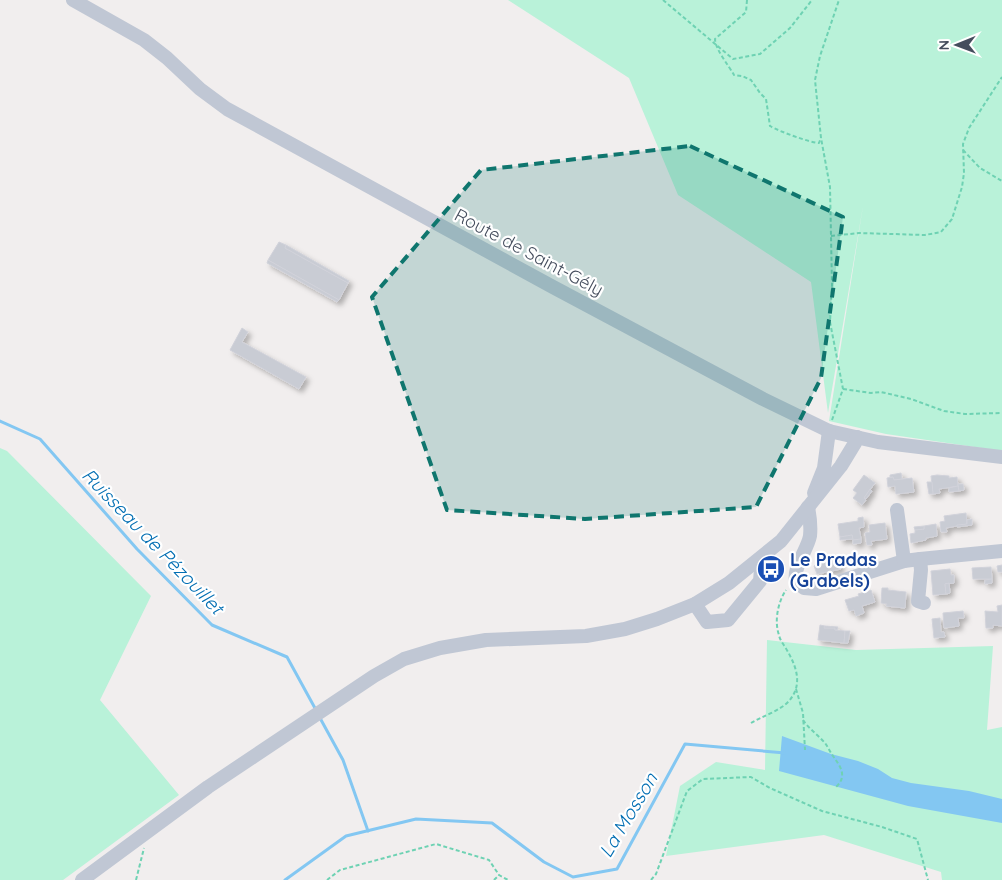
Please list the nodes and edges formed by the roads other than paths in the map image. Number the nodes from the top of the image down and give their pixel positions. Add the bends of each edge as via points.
1 (73, 0) edge
2 (828, 431) junction
3 (857, 437) junction
4 (1002, 457) edge
5 (808, 507) junction
6 (897, 510) dead end
7 (1002, 551) edge
8 (760, 559) junction
9 (920, 559) junction
10 (904, 562) junction
11 (924, 603) dead end
12 (695, 604) junction
13 (82, 880) edge

1 - 2 street, Route de Saint-Gély via 144,40 227,109 553,287
2 - 3 street, Route de Saint-Gély
2 - 5 street via 824,468
3 - 4 street, Route de Saint-Gély
3 - 5 street via 841,466
5 - 8 street via 781,541
5 - 10 street via 810,537 795,575 796,582 804,588 816,589
6 - 10 street
7 - 9 street
8 - 12 street via 729,584
8 - 12 street via 760,581 728,620 707,622
9 - 10 street
9 - 11 street via 918,601
12 - 13 street via 625,629 586,636 486,640 440,648 404,659 208,787

